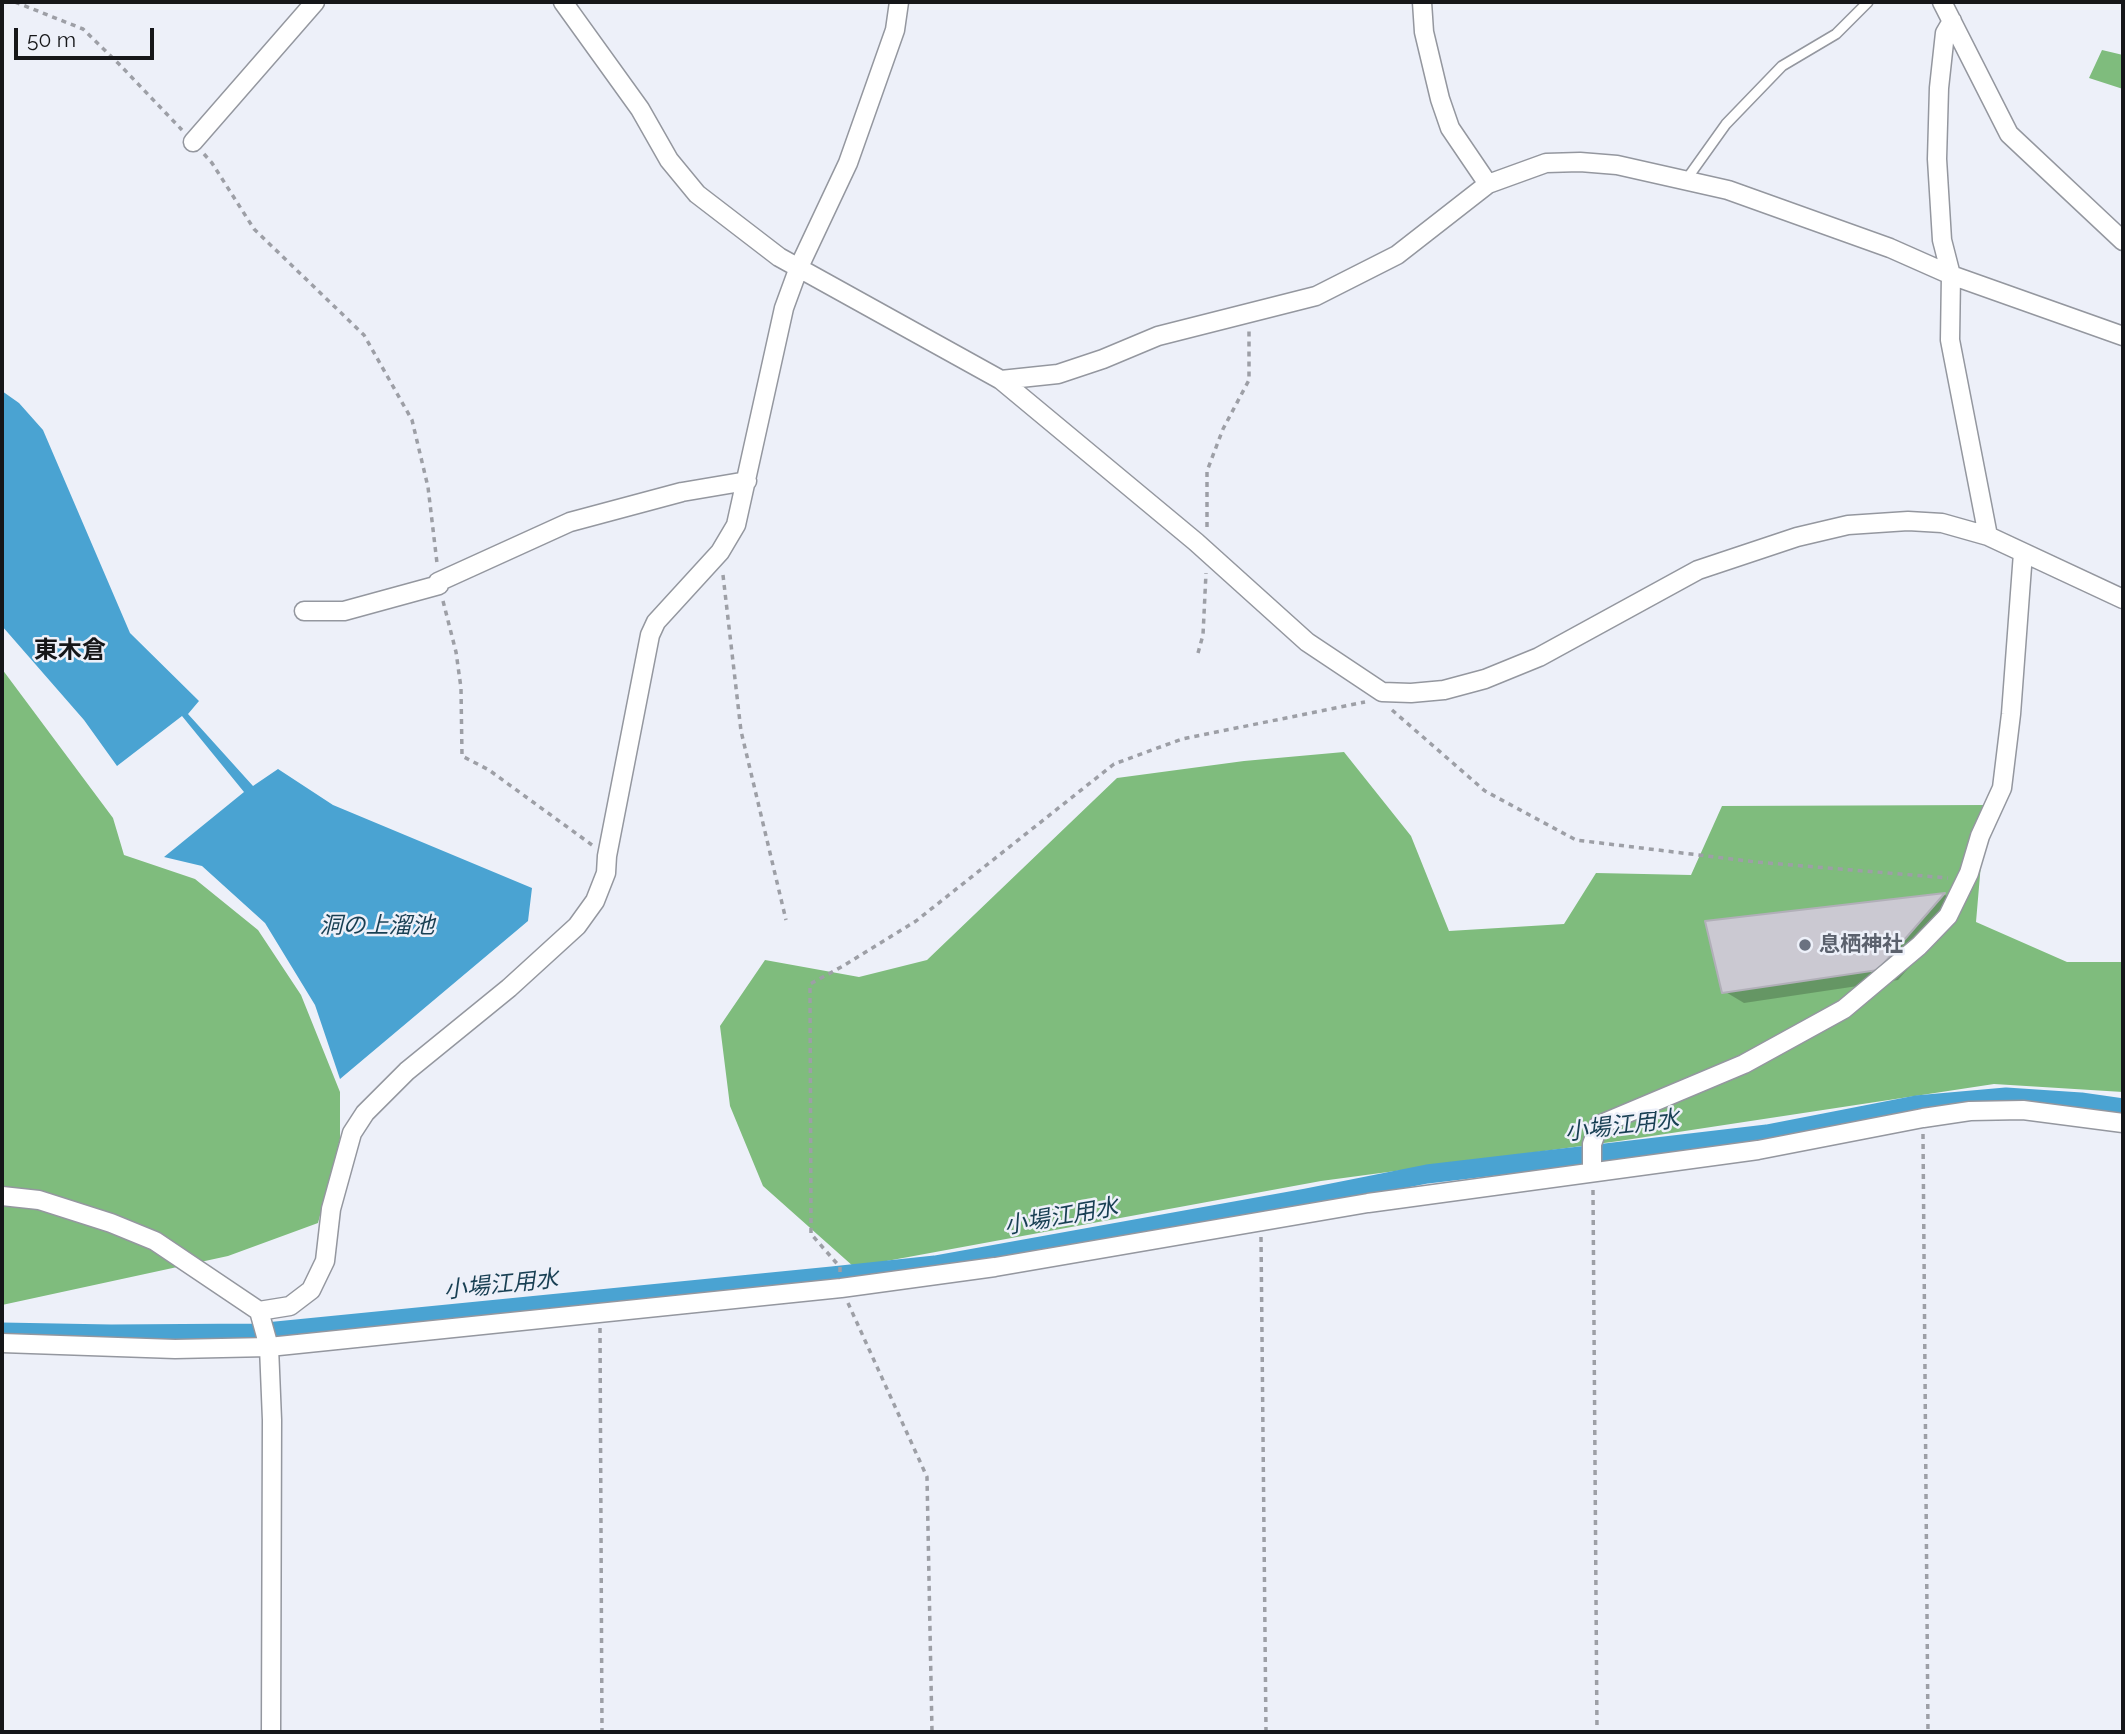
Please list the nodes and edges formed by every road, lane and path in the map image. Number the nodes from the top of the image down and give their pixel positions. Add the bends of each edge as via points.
1 (15, 2) edge
2 (315, 2) edge
3 (564, 2) edge
4 (899, 2) edge
5 (1422, 2) edge
6 (1868, 2) edge
7 (1942, 2) edge
8 (1952, 20) junction
9 (193, 142) junction
10 (1686, 180) junction
11 (1488, 184) junction
12 (2123, 241) edge
13 (799, 267) junction
14 (1951, 275) junction
15 (1249, 314) junction
16 (2123, 336) edge
17 (1001, 380) junction
18 (747, 481) junction
19 (1988, 536) junction
20 (720, 552) junction
21 (1207, 552) junction
22 (2023, 553) junction
23 (439, 584) junction
24 (2123, 599) edge
25 (304, 611) dead end
26 (1198, 653) dead end
27 (1381, 695) junction
28 (607, 856) junction
29 (1965, 880) junction
30 (786, 920) dead end
31 (1923, 1118) junction
32 (2123, 1123) edge
33 (1592, 1159) junction
34 (2, 1196) edge
35 (1261, 1220) junction
36 (840, 1267) dead end
37 (841, 1288) junction
38 (600, 1312) junction
39 (265, 1331) junction
40 (2, 1343) edge
41 (271, 1732) edge
42 (602, 1732) edge
43 (932, 1732) edge
44 (1266, 1732) edge
45 (1597, 1732) edge
46 (1928, 1732) edge

1 - 9 path via 83,29
2 - 9 street
3 - 13 street via 640,109 669,160 697,194 779,257
4 - 13 street via 895,30 848,163
5 - 11 street via 1424,32 1450,128
6 - 10 lane via 1836,34 1783,66 1726,124
7 - 8 street
8 - 12 street via 2009,134
8 - 14 street via 1945,33 1939,88 1937,159 1942,240
9 - 23 path via 212,163 254,229 364,335 412,420 428,487
10 - 11 street via 1617,165 1569,162 1546,163
10 - 14 street via 1728,190 1890,248
11 - 15 street via 1397,255 1316,296
13 - 17 street
13 - 18 street via 783,308
14 - 16 street
14 - 19 street via 1950,340
15 - 17 street via 1158,335 1058,374
15 - 21 path via 1249,380 1223,429 1208,471
17 - 21 street
18 - 20 street via 736,525
18 - 23 street via 682,492 569,522
19 - 22 street
19 - 27 street via 1942,523 1908,521 1849,525 1797,537 1698,570 1539,657 1485,679 1444,690
20 - 28 street via 656,622 650,635
20 - 30 path via 741,731
21 - 26 path
21 - 27 street via 1307,642
22 - 24 street
22 - 29 street via 2002,788
23 - 25 street via 344,611
23 - 28 path via 461,688 462,757 489,770
27 - 29 path via 1485,791 1576,840
27 - 36 path via 1182,739 1114,764 916,922 810,984 811,1234
28 - 39 street via 595,901 577,926 365,1113 352,1133 331,1209 325,1261 311,1290
29 - 33 street via 1948,916 1843,1009 1744,1064 1600,1125
31 - 32 street via 2023,1110
31 - 33 street via 1758,1150
31 - 46 path
33 - 35 street
33 - 45 path
34 - 39 street via 39,1200 155,1241
35 - 37 street via 995,1267
35 - 44 path
37 - 38 street
37 - 43 path via 927,1477
38 - 39 street
38 - 42 path
39 - 40 street via 174,1349
39 - 41 street via 272,1420

